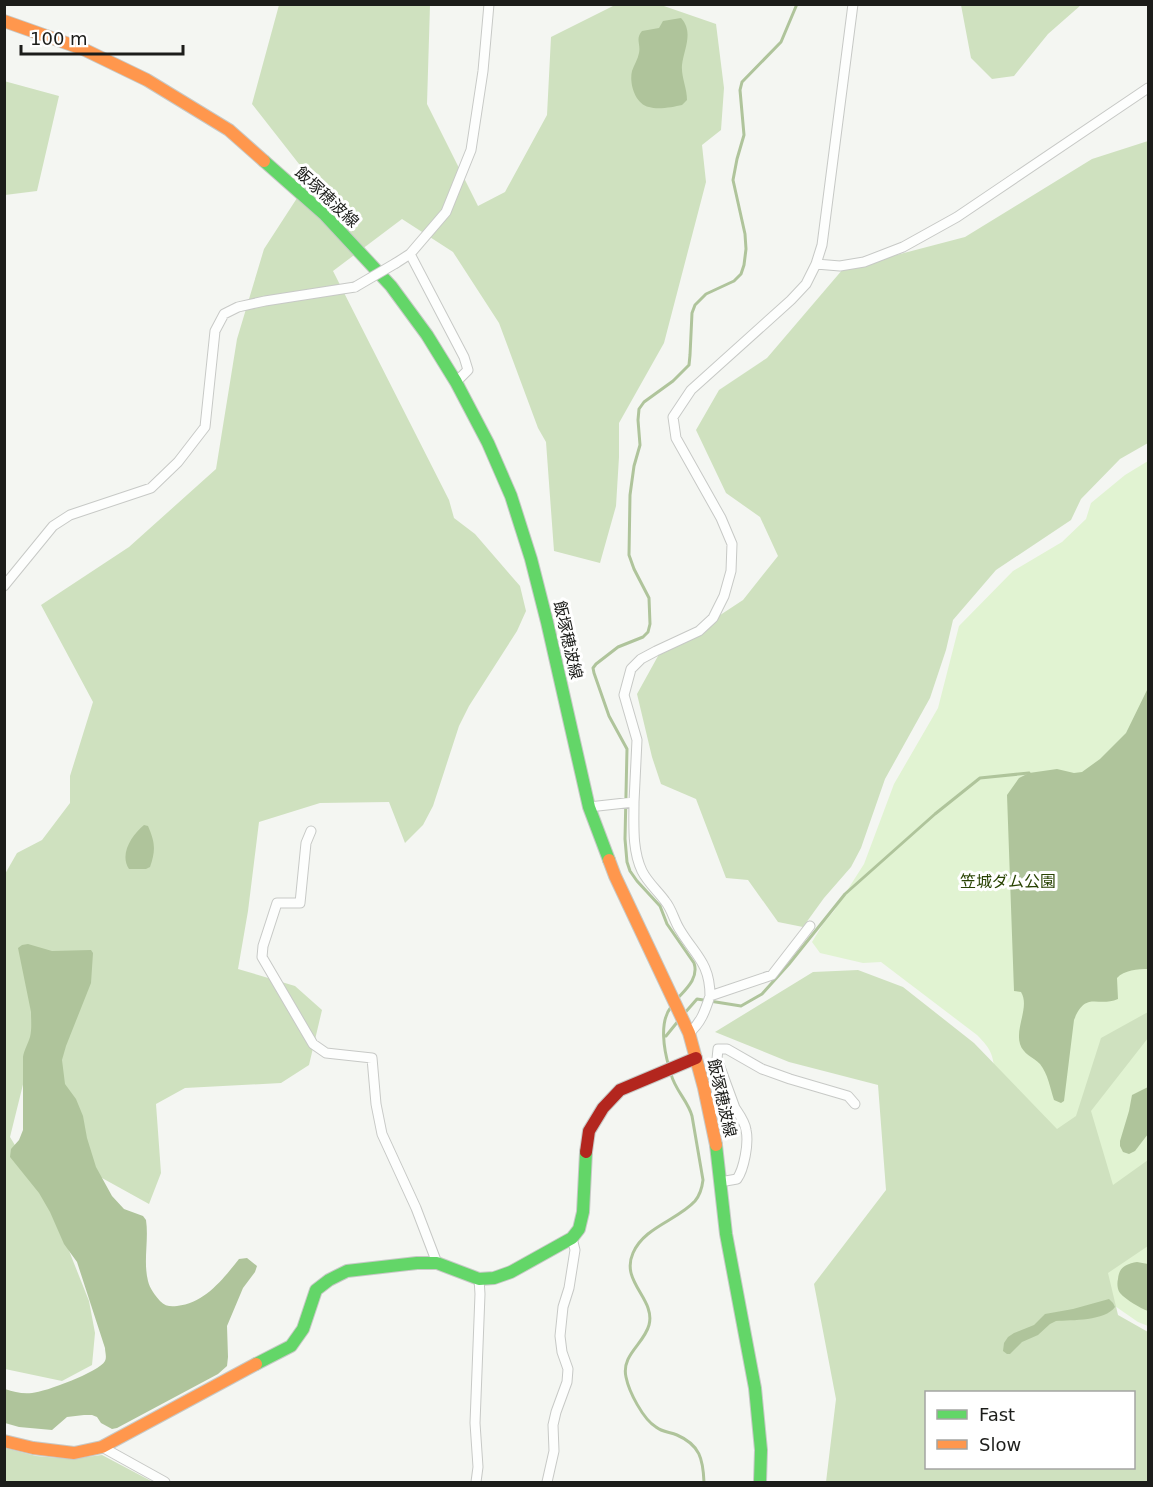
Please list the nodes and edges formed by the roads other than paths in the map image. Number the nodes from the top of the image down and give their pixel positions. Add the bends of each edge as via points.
1 (489, 4) edge
2 (853, 4) edge
3 (4, 21) edge
4 (1149, 88) edge
5 (410, 254) junction
6 (816, 264) junction
7 (456, 382) junction
8 (4, 586) edge
9 (634, 802) junction
10 (589, 807) junction
11 (311, 831) dead end
12 (810, 926) dead end
13 (710, 996) junction
14 (688, 1033) junction
15 (696, 1058) junction
16 (855, 1104) dead end
17 (735, 1108) junction
18 (710, 1110) junction
19 (720, 1182) junction
20 (572, 1238) junction
21 (437, 1263) junction
22 (479, 1279) junction
23 (4, 1441) edge
24 (102, 1447) junction
25 (165, 1482) edge
26 (476, 1482) edge
27 (547, 1482) edge
28 (760, 1482) edge

1 - 5 street via 471,150 446,212
2 - 6 street via 822,245
3 - 7 main road, 飯塚穂波線 via 115,64 229,130 324,214 391,286
4 - 6 street via 957,217 903,247 840,267
5 - 7 street via 464,357 468,370
5 - 8 street, bridge via 355,287 265,301 224,314 215,331 205,426 178,462 151,488 70,515 53,526
6 - 9 street via 806,284 692,390 673,417 676,438 732,544 731,572 724,596 712,618 699,631 656,651 631,669 624,695 637,740
7 - 10 main road, 飯塚穂波線 via 511,496 531,559
9 - 10 street
9 - 13 street via 634,842 642,871 701,959 708,974
10 - 14 main road, 飯塚穂波線 via 615,876
11 - 21 street via 306,843 300,903 277,903 262,957 313,1044 326,1053 372,1058 382,1134
12 - 13 street via 772,975
13 - 14 street via 704,1016
14 - 15 main road, 飯塚穂波線
15 - 18 main road, 飯塚穂波線
15 - 20 main road via 620,1090 603,1108 589,1131 583,1212
16 - 17 street via 848,1096 780,1076 727,1049 718,1049 717,1059
17 - 18 street
17 - 19 street via 746,1130 745,1156 737,1179
18 - 19 main road, 飯塚穂波線
19 - 28 main road, 飯塚穂波線 via 753,1372 759,1419
20 - 22 main road via 511,1272
20 - 27 street via 575,1250 560,1336 567,1382 553,1425 554,1451
21 - 22 main road
21 - 24 main road via 347,1271 329,1280 316,1290 303,1329 291,1346
22 - 26 street
23 - 24 main road via 74,1453
24 - 25 street

